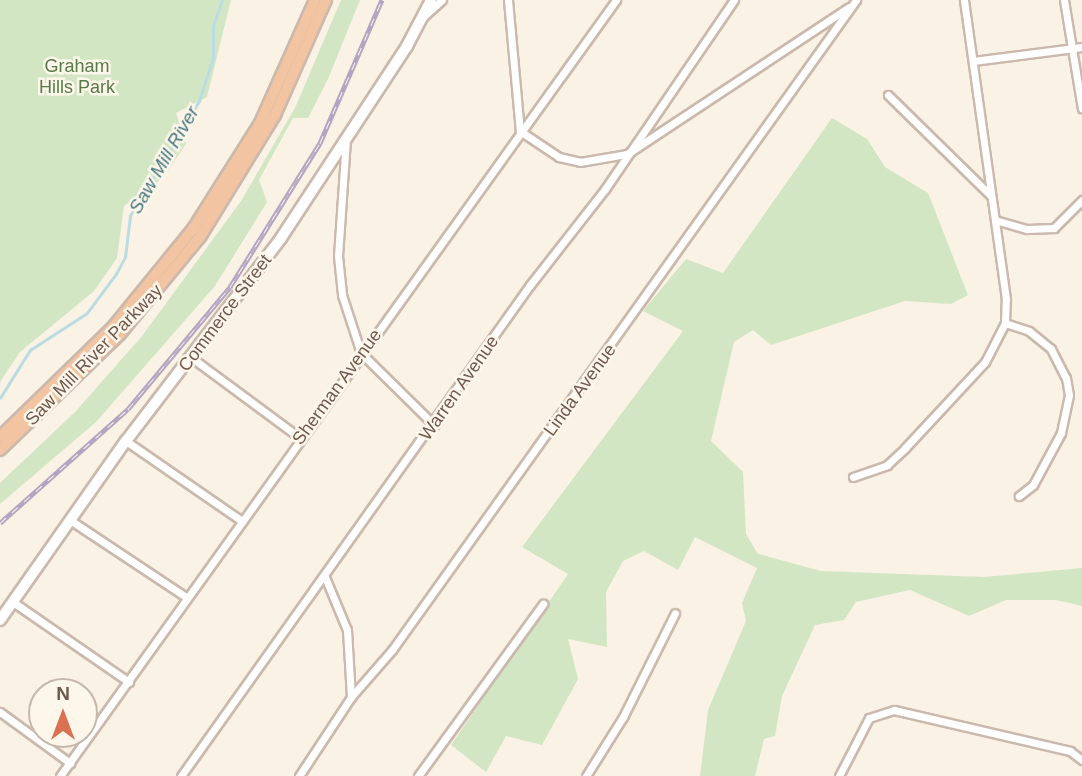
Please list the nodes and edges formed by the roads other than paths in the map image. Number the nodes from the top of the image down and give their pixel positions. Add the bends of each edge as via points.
1 (315, 0) edge
2 (326, 0) edge
3 (431, 0) edge
4 (442, 0) edge
5 (508, 0) edge
6 (616, 0) edge
7 (734, 0) edge
8 (964, 0) edge
9 (1064, 0) edge
10 (855, 2) edge
11 (424, 17) junction
12 (1082, 47) edge
13 (1071, 48) junction
14 (973, 61) junction
15 (888, 94) dead end
16 (1082, 108) edge
17 (520, 131) junction
18 (346, 138) junction
19 (627, 154) junction
20 (992, 197) junction
21 (1082, 200) edge
22 (995, 220) junction
23 (1005, 323) junction
24 (361, 354) junction
25 (192, 358) junction
26 (434, 425) junction
27 (0, 437) edge
28 (300, 438) junction
29 (126, 442) junction
30 (0, 450) edge
31 (853, 477) dead end
32 (1019, 496) dead end
33 (70, 520) junction
34 (242, 521) junction
35 (325, 577) junction
36 (186, 597) junction
37 (13, 602) junction
38 (543, 604) dead end
39 (675, 613) dead end
40 (0, 620) edge
41 (129, 682) junction
42 (351, 697) junction
43 (0, 712) edge
44 (1082, 760) edge
45 (70, 762) junction
46 (303, 775) edge
47 (60, 776) edge
48 (181, 776) edge
49 (418, 776) edge
50 (586, 776) edge
51 (839, 776) edge

1 - 27 highway, Saw Mill River Parkway via 260,123 193,229 113,327
2 - 30 highway, Saw Mill River Parkway via 275,115 200,237 120,334
3 - 11 main road
4 - 11 street, Commerce Street
5 - 17 street
6 - 17 street, Sherman Avenue
7 - 19 street, Warren Avenue
8 - 14 street
9 - 13 street
10 - 19 street
10 - 42 street, Linda Avenue via 392,650
11 - 18 main road, Commerce Street
12 - 13 street
13 - 14 street
13 - 16 street
14 - 20 street
15 - 20 street
17 - 19 street via 559,157 580,162
17 - 24 street, Sherman Avenue
18 - 24 street via 338,256 342,295
18 - 25 main road, Commerce Street via 281,238
19 - 26 street, Warren Avenue
20 - 22 street
21 - 22 street via 1054,228 1027,229
22 - 23 street
23 - 31 street via 985,362 905,448 887,465
23 - 32 street via 1029,331 1051,349 1069,395 1061,433 1033,485
24 - 26 street
24 - 28 street, Sherman Avenue
25 - 28 street
25 - 29 main road, Commerce Street
26 - 35 street, Warren Avenue
28 - 34 street, Sherman Avenue
29 - 33 main road, Commerce Street
29 - 34 street
33 - 36 street
33 - 37 main road, Commerce Street
34 - 36 street, Sherman Avenue
35 - 42 street via 347,631
35 - 48 street, Warren Avenue
36 - 41 street, Sherman Avenue
37 - 40 main road, Commerce Street
37 - 41 street
38 - 49 street
39 - 50 street via 623,717
41 - 45 street, Sherman Avenue
42 - 46 street, Linda Avenue
43 - 45 street
44 - 51 street via 1070,751 894,710 869,718
45 - 47 street, Sherman Avenue

